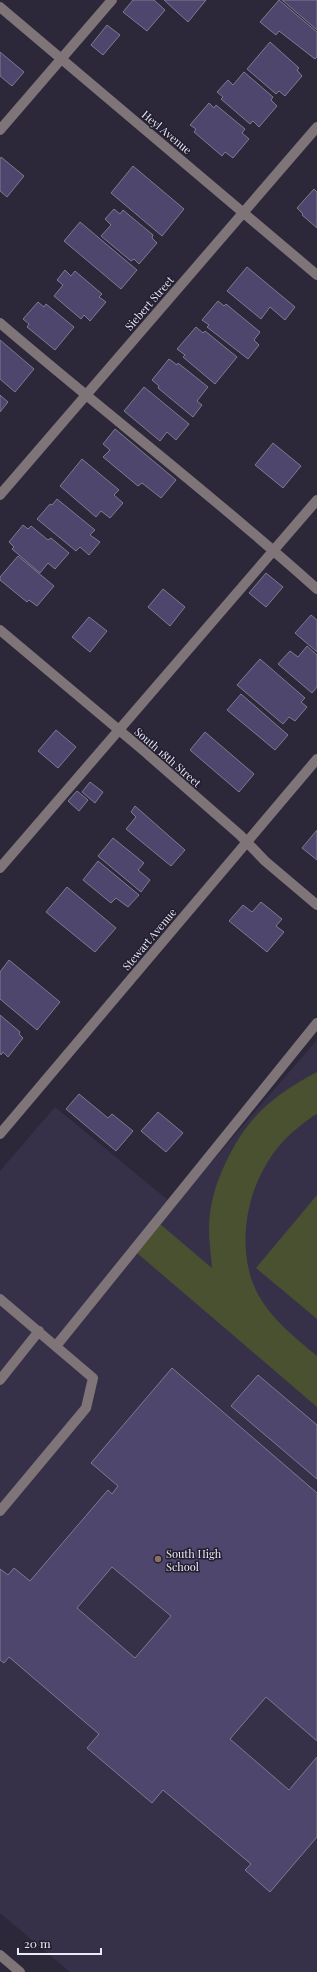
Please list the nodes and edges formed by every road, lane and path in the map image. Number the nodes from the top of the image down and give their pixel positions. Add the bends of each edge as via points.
1 (112, 0) edge
2 (0, 7) edge
3 (62, 59) junction
4 (317, 127) edge
5 (0, 130) edge
6 (244, 212) junction
7 (317, 275) edge
8 (0, 323) edge
9 (85, 396) junction
10 (0, 495) edge
11 (317, 500) edge
12 (274, 550) junction
13 (317, 589) edge
14 (0, 630) edge
15 (118, 730) junction
16 (317, 759) edge
17 (246, 842) junction
18 (0, 868) edge
19 (317, 905) edge
20 (317, 1023) edge
21 (0, 1134) edge
22 (0, 1299) edge
23 (39, 1331) junction
24 (56, 1346) junction
25 (0, 1380) edge
26 (0, 1511) edge
27 (0, 1955) edge
28 (20, 1972) edge

1 - 3 street
2 - 3 street, Heyl Avenue
3 - 5 street
3 - 6 street, Heyl Avenue
4 - 6 street, Siebert Street
6 - 7 street, Heyl Avenue
6 - 9 street, Siebert Street
8 - 9 street
9 - 10 street, Siebert Street
9 - 12 street
11 - 12 street
12 - 13 street
12 - 15 street
14 - 15 street, South 18th Street
15 - 17 street, South 18th Street
15 - 18 street
16 - 17 street, Stewart Avenue
17 - 19 street, South 18th Street
17 - 21 street, Stewart Avenue
20 - 24 street
22 - 23 street
23 - 24 street
23 - 25 street
24 - 26 street via 93,1378 86,1408
27 - 28 street

